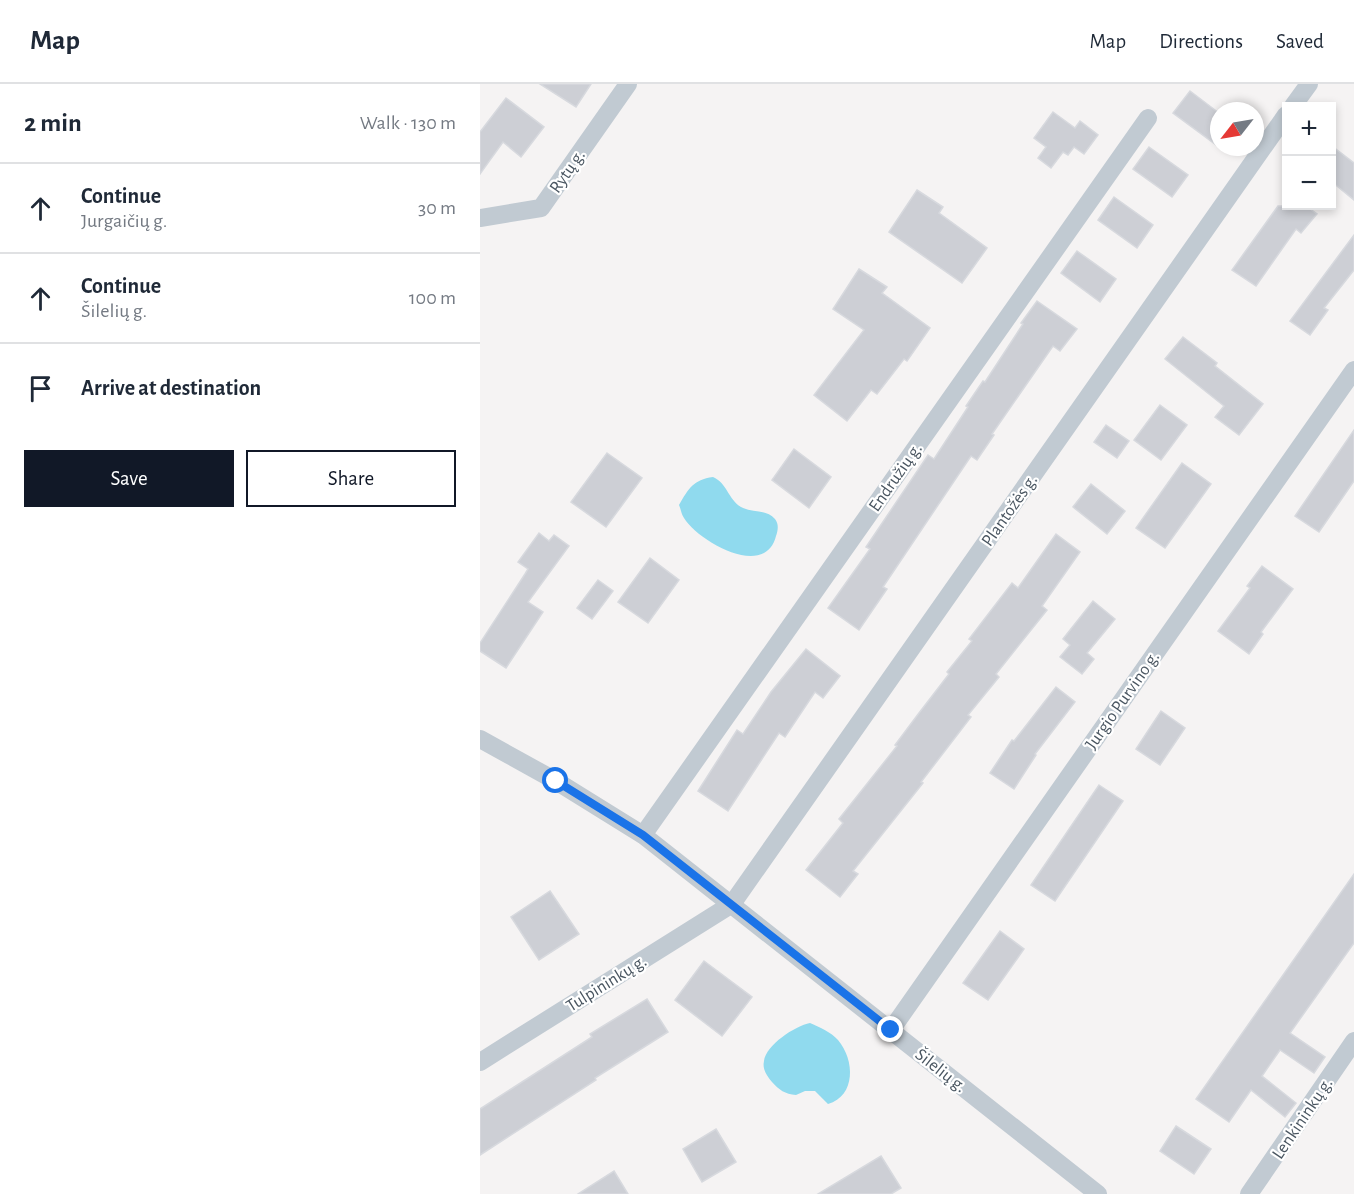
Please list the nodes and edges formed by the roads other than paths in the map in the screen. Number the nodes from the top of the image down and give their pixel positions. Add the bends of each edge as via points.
1 (628, 84) edge
2 (1309, 84) edge
3 (1296, 102) edge
4 (1148, 118) dead end
5 (1282, 122) edge
6 (480, 218) edge
7 (1354, 370) edge
8 (480, 739) edge
9 (643, 835) junction
10 (732, 904) junction
11 (891, 1030) junction
12 (1354, 1041) edge
13 (480, 1062) edge
14 (1098, 1194) edge
15 (1249, 1194) edge

1 - 6 street, Rytų g. via 541,208
2 - 3 street
4 - 9 street, Endružių g.
5 - 10 street, Plantožės g.
7 - 11 street, Jurgio Purvino g.
8 - 9 street, Šilelių g.
9 - 10 street, Šilelių g.
10 - 11 street, Šilelių g.
10 - 13 street, Tulpininkų g.
11 - 14 street, Šilelių g.
12 - 15 street, Lenkininkų g.

